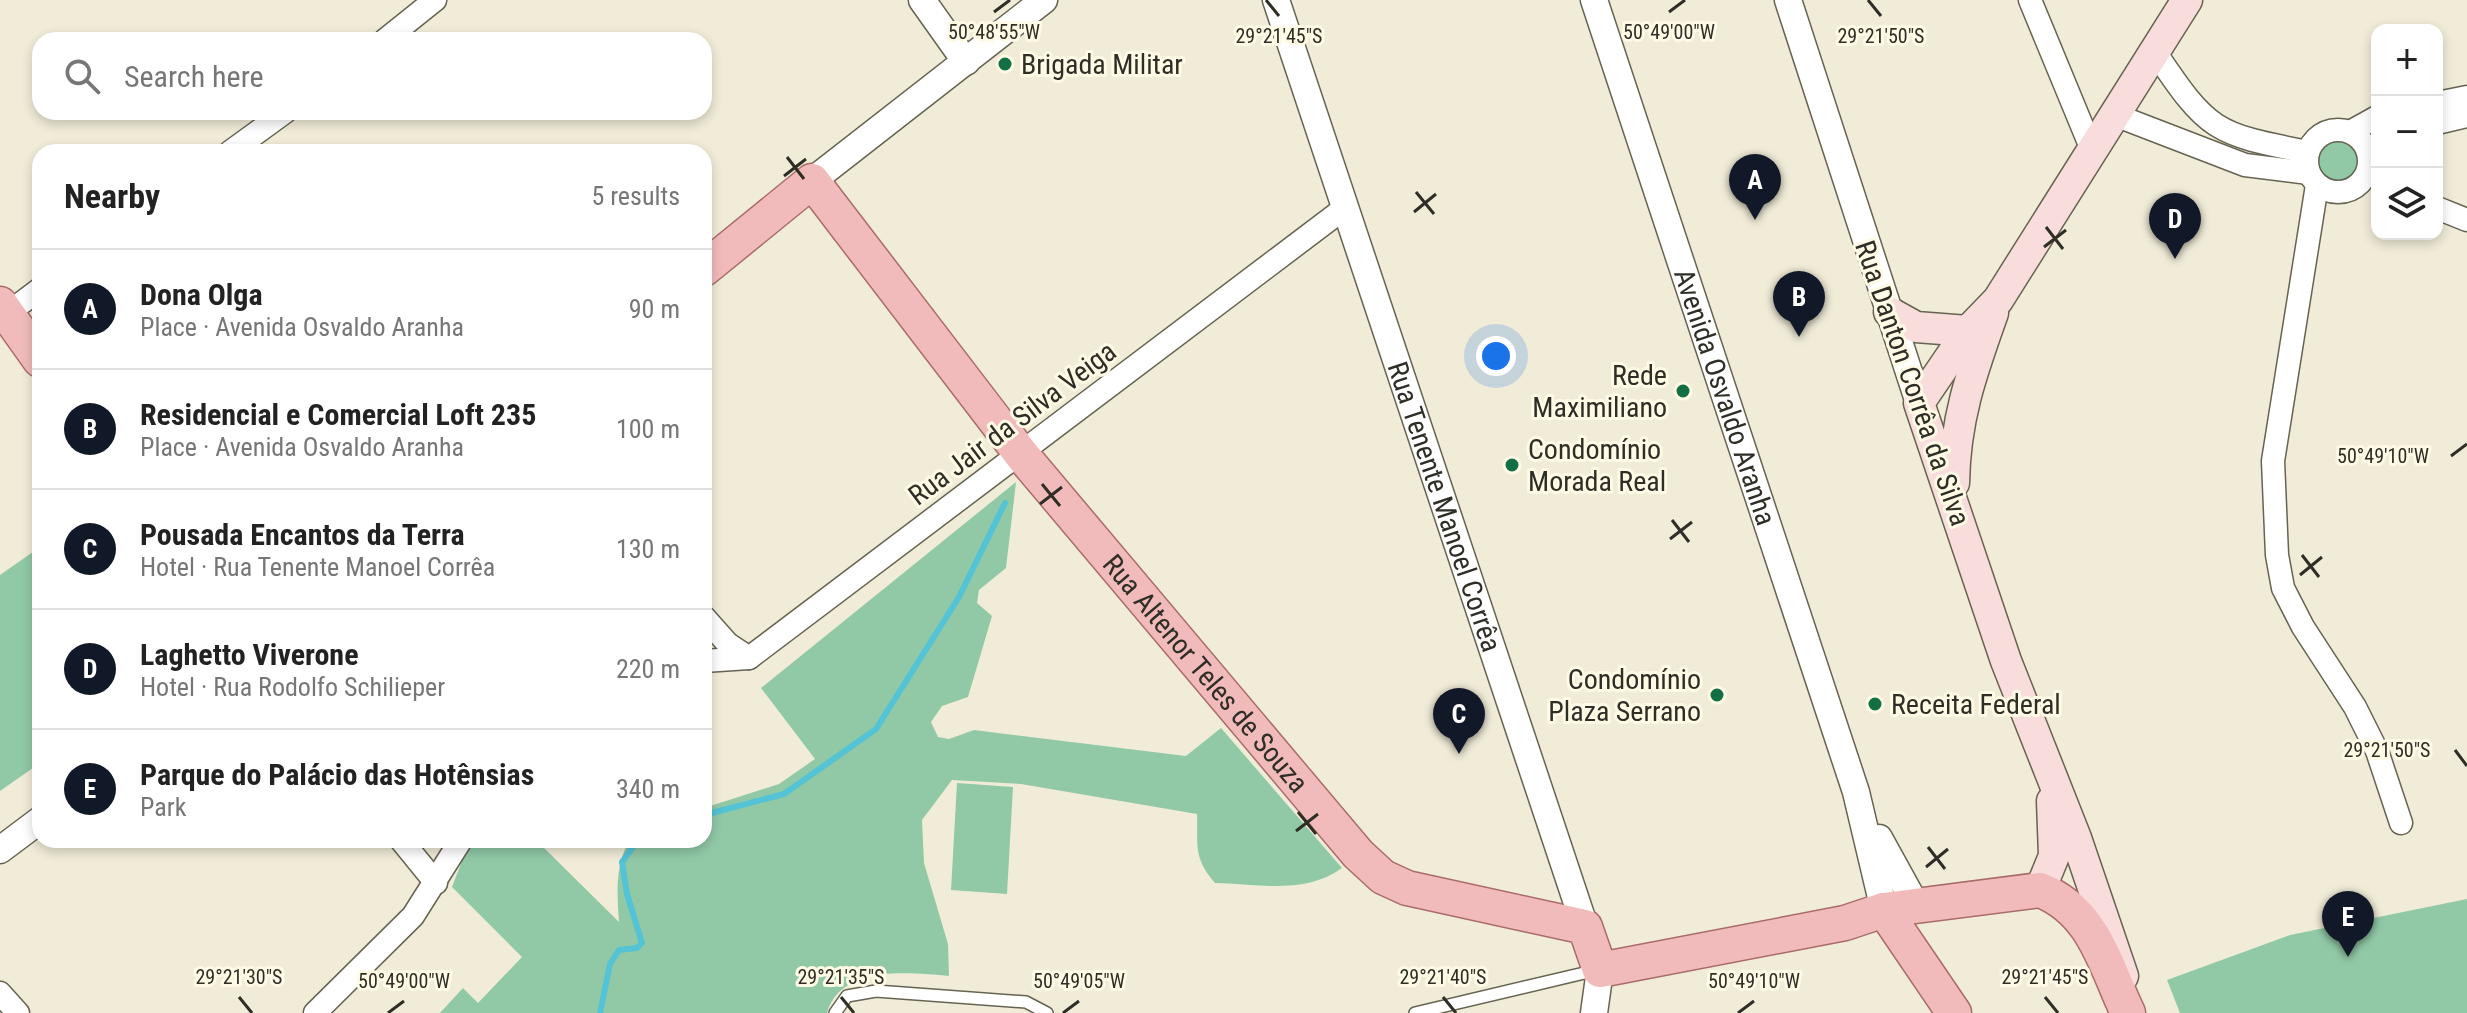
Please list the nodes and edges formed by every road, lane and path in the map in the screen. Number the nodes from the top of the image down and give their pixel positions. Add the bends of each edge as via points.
1 (435, 0) edge
2 (922, 0) edge
3 (1044, 0) edge
4 (1276, 0) edge
5 (1594, 0) edge
6 (1788, 0) edge
7 (2030, 0) edge
8 (2187, 0) edge
9 (395, 32) edge
10 (2155, 52) junction
11 (966, 62) junction
12 (2467, 97) edge
13 (2443, 102) edge
14 (2115, 115) junction
15 (2467, 116) edge
16 (274, 120) edge
17 (2443, 122) edge
18 (2364, 140) edge
19 (241, 144) edge
20 (2092, 150) junction
21 (2311, 170) junction
22 (812, 181) junction
23 (2370, 183) edge
24 (1346, 207) junction
25 (2443, 210) edge
26 (2467, 220) edge
27 (712, 262) edge
28 (32, 294) edge
29 (1998, 300) junction
30 (2, 312) edge
31 (1889, 312) junction
32 (1968, 331) junction
33 (32, 350) edge
34 (1919, 403) junction
35 (1021, 454) junction
36 (1954, 505) junction
37 (712, 626) edge
38 (749, 658) junction
39 (712, 660) edge
40 (2044, 763) junction
41 (2401, 823) dead end
42 (32, 826) edge
43 (408, 848) edge
44 (456, 848) edge
45 (0, 850) edge
46 (436, 883) junction
47 (2040, 890) junction
48 (1969, 902) junction
49 (1901, 909) junction
50 (1585, 927) junction
51 (1600, 970) junction
52 (1932, 976) junction
53 (0, 993) edge
54 (18, 1013) edge
55 (315, 1013) edge
56 (835, 1013) edge
57 (1047, 1013) edge
58 (1415, 1013) edge
59 (1594, 1013) edge
60 (1954, 1013) edge
61 (2130, 1013) edge

1 - 9 street
2 - 11 street
3 - 11 street
4 - 24 street, Rua Tenente Manoel Corrêa
5 - 49 street, Avenida Osvaldo Aranha via 1856,792
6 - 31 street, Rua Danton Corrêa da Silva
7 - 20 street
8 - 10 main road
10 - 14 main road
10 - 21 street via 2194,109 2211,124
11 - 22 street
12 - 13 street
14 - 20 main road
14 - 21 street via 2245,165
15 - 17 street
16 - 19 street
18 - 21 street via 2339,130 2320,136
18 - 23 street
20 - 29 main road
21 - 23 street via 2341,193
21 - 41 street via 2273,461 2277,555 2283,588 2377,751
22 - 27 main road
22 - 35 main road, Rua Altenor Teles de Souza
24 - 35 street, Rua Jair da Silva Veiga
24 - 50 street, Rua Tenente Manoel Corrêa
25 - 26 street
28 - 30 street
29 - 32 main road
29 - 36 main road via 1961,406 1954,440
30 - 33 main road
31 - 32 main road via 1916,327
31 - 34 street, Rua Danton Corrêa da Silva
32 - 34 main road
34 - 36 main road, Rua Danton Corrêa da Silva
35 - 38 street, Rua Jair da Silva Veiga
35 - 50 main road, Rua Altenor Teles de Souza via 1358,854 1383,877 1407,888
36 - 40 main road, Rua Danton Corrêa da Silva
37 - 38 street
38 - 39 street
40 - 47 main road, Rua Danton Corrêa da Silva via 2055,814 2054,856
40 - 61 main road, Rua Danton Corrêa da Silva via 2112,937
42 - 45 street
43 - 46 street
44 - 46 street
46 - 55 street via 413,916
47 - 48 main road
47 - 61 main road via 2059,898 2084,921
48 - 49 main road
48 - 52 main road via 1936,929 1929,956
49 - 51 main road
49 - 52 main road, Avenida Osvaldo Aranha
50 - 51 main road, Rua Tenente Manoel Corrêa
51 - 58 lane
51 - 59 street, Rua Tenente Manoel Corrêa
52 - 60 main road, Avenida Osvaldo Aranha
53 - 54 street
56 - 57 lane via 847,996 876,991 1026,1002

